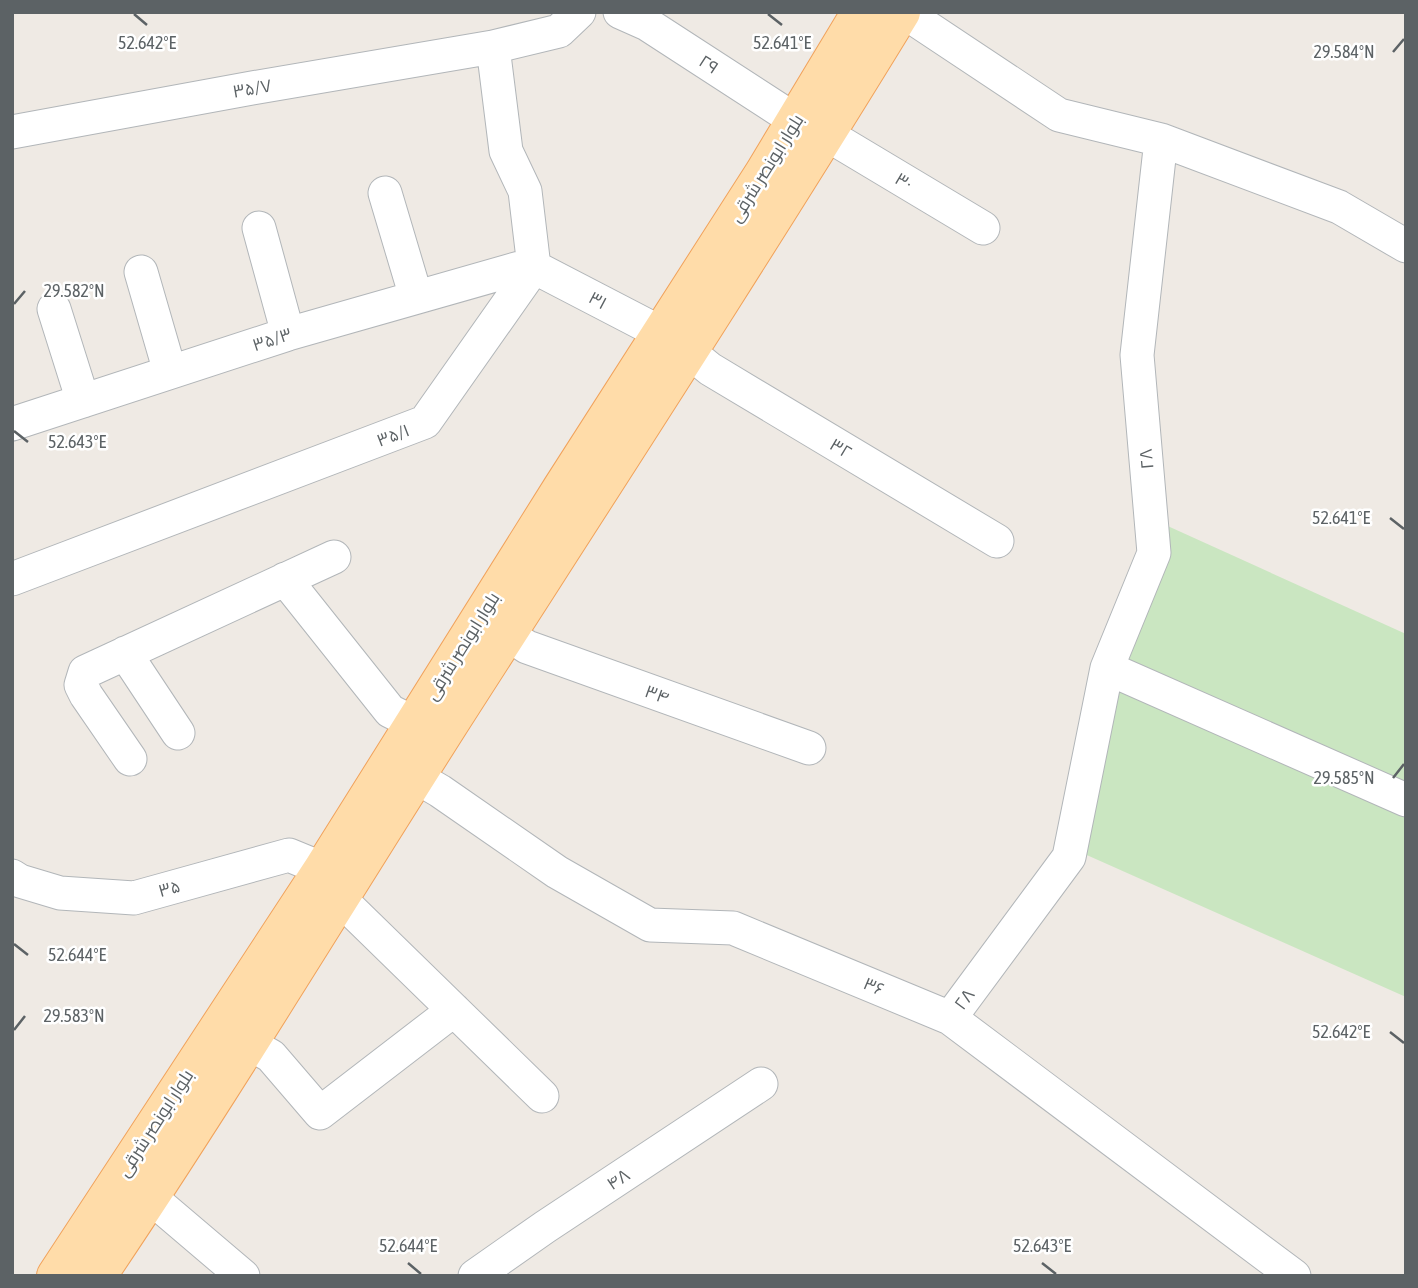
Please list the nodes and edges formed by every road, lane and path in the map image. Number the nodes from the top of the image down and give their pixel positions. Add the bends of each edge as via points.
1 (579, 12) edge
2 (620, 12) edge
3 (861, 12) edge
4 (902, 12) edge
5 (493, 47) junction
6 (811, 127) junction
7 (12, 132) edge
8 (1161, 140) junction
9 (384, 193) dead end
10 (259, 228) dead end
11 (983, 228) dead end
12 (1406, 246) edge
13 (534, 267) junction
14 (141, 272) dead end
15 (416, 297) junction
16 (54, 309) dead end
17 (288, 334) junction
18 (674, 342) junction
19 (170, 372) junction
20 (83, 401) junction
21 (12, 424) edge
22 (997, 541) dead end
23 (334, 557) dead end
24 (12, 579) edge
25 (285, 579) junction
26 (507, 634) junction
27 (125, 653) junction
28 (1107, 668) junction
29 (414, 723) junction
30 (178, 733) dead end
31 (809, 748) dead end
32 (130, 759) dead end
33 (416, 777) junction
34 (1406, 800) edge
35 (15, 881) edge
36 (331, 884) junction
37 (454, 1010) junction
38 (950, 1018) junction
39 (248, 1043) junction
40 (761, 1084) dead end
41 (542, 1097) dead end
42 (150, 1197) junction
43 (484, 1273) edge
44 (56, 1276) edge
45 (97, 1276) edge
46 (243, 1276) edge
47 (1294, 1276) edge

1 - 5 street, ۳۵/۷ via 559,31
2 - 6 street, ۲۹ via 647,24
3 - 6 main road, بلوار ابونصر شرقی
4 - 6 main road, بلوار ابونصر شرقی
4 - 8 street via 1059,116
5 - 7 street, ۳۵/۷
5 - 13 street via 506,151 525,191
6 - 11 street, ۳۰
6 - 18 main road, بلوار ابونصر شرقی via 764,173
8 - 12 street via 1339,207
8 - 28 street, ۲۸ via 1138,355 1154,553
9 - 15 street
10 - 17 street
13 - 15 street, ۳۵/۳
13 - 18 street, ۳۱
13 - 24 street, ۳۵/۱ via 425,422
14 - 19 street
15 - 17 street, ۳۵/۳
16 - 20 street
17 - 19 street, ۳۵/۳
18 - 22 street, ۳۲ via 710,369
18 - 26 main road, بلوار ابونصر شرقی
18 - 29 main road, بلوار ابونصر شرقی
19 - 20 street, ۳۵/۳
20 - 21 street, ۳۵/۳
23 - 25 street
25 - 27 street
25 - 29 street via 390,711
26 - 31 street, ۳۴ via 527,647
26 - 33 main road, بلوار ابونصر شرقی
27 - 30 street
27 - 32 street via 85,672 81,685
28 - 34 street
28 - 38 street, ۲۸ via 1069,857
29 - 36 main road, بلوار ابونصر شرقی
33 - 36 main road, بلوار ابونصر شرقی
33 - 38 street, ۳۶ via 556,872 650,925 733,928
35 - 36 street, ۳۵ via 60,893 134,898 289,855
36 - 37 street
36 - 39 main road, بلوار ابونصر شرقی
36 - 44 main road, بلوار ابونصر شرقی
37 - 39 street via 320,1113 271,1056
37 - 41 street
38 - 47 street, ۳۶
39 - 42 main road, بلوار ابونصر شرقی
40 - 43 street, ۴۸
42 - 45 main road, بلوار ابونصر شرقی
42 - 46 street

